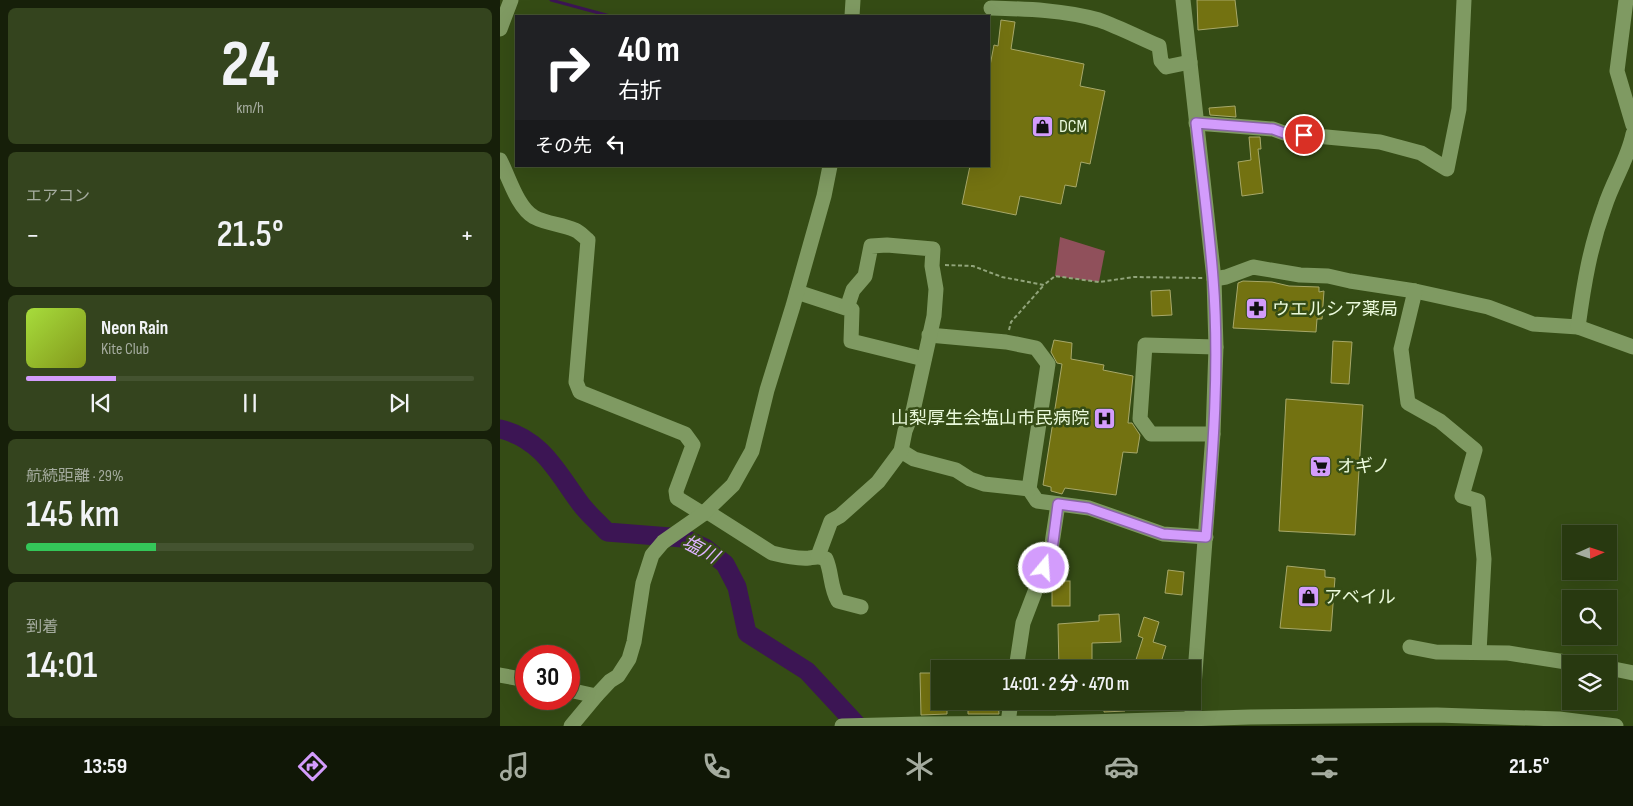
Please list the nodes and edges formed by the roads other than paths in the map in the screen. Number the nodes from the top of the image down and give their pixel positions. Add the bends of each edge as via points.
1 (853, 0) edge
2 (1183, 0) edge
3 (1464, 0) edge
4 (1626, 0) edge
5 (508, 7) edge
6 (991, 9) edge
7 (852, 15) edge
8 (500, 29) edge
9 (1190, 62) junction
10 (1196, 123) junction
11 (1633, 125) edge
12 (1633, 134) edge
13 (500, 160) edge
14 (830, 167) edge
15 (1626, 175) edge
16 (506, 186) edge
17 (1214, 278) junction
18 (1415, 291) junction
19 (797, 292) junction
20 (847, 308) junction
21 (1578, 327) junction
22 (929, 335) junction
23 (1216, 347) junction
24 (1633, 347) edge
25 (924, 359) junction
26 (1213, 434) junction
27 (901, 451) junction
28 (1029, 489) junction
29 (1058, 504) junction
30 (704, 512) junction
31 (1206, 537) junction
32 (818, 556) junction
33 (861, 607) dead end
34 (1410, 648) dead end
35 (1479, 652) junction
36 (1018, 660) edge
37 (1562, 662) edge
38 (1617, 670) edge
39 (1633, 673) edge
40 (500, 675) edge
41 (515, 678) edge
42 (580, 692) edge
43 (596, 696) junction
44 (1010, 710) edge
45 (1192, 722) edge
46 (1008, 723) junction
47 (571, 726) edge
48 (842, 726) edge
49 (1616, 726) edge

1 - 7 street
2 - 9 street
3 - 10 street via 1459,109 1447,169 1421,153 1380,142
4 - 11 street via 1617,71
5 - 8 street
6 - 9 street via 1032,9 1100,20 1159,46 1166,67
9 - 10 street
10 - 17 street
12 - 15 street
13 - 16 street
14 - 19 street
15 - 21 street via 1606,202 1594,238
16 - 30 street via 534,216 576,231 588,240 576,382 580,392 685,434 693,445 676,492 677,498
17 - 18 street via 1226,278 1253,267
17 - 23 street
18 - 21 street via 1488,307 1533,324
18 - 35 street via 1401,350 1408,403 1440,421 1475,450 1462,496 1478,501 1484,559
19 - 20 street
19 - 30 street via 752,451 733,485
20 - 22 street via 853,290 865,276 871,246 933,249 936,289
20 - 25 street via 852,310 851,341
21 - 24 street
22 - 25 street
22 - 28 street via 1036,348 1048,364
23 - 26 street
23 - 26 street via 1145,345 1140,419 1151,434
25 - 27 street
26 - 31 street
27 - 28 street via 914,459 956,470 984,484
27 - 32 street via 878,482 831,521
28 - 29 street via 1037,501
29 - 31 street via 1088,508 1163,534
29 - 36 street via 1052,550 1024,623
30 - 32 street via 772,553 809,558
30 - 43 street via 662,542 652,555 628,659 618,676
31 - 45 street
32 - 33 street via 826,559 832,591 838,601
34 - 35 street
35 - 37 street
38 - 39 street
40 - 41 street
42 - 43 street
43 - 47 street
44 - 46 street
45 - 46 street
45 - 49 street via 1437,715 1559,719
46 - 48 street

